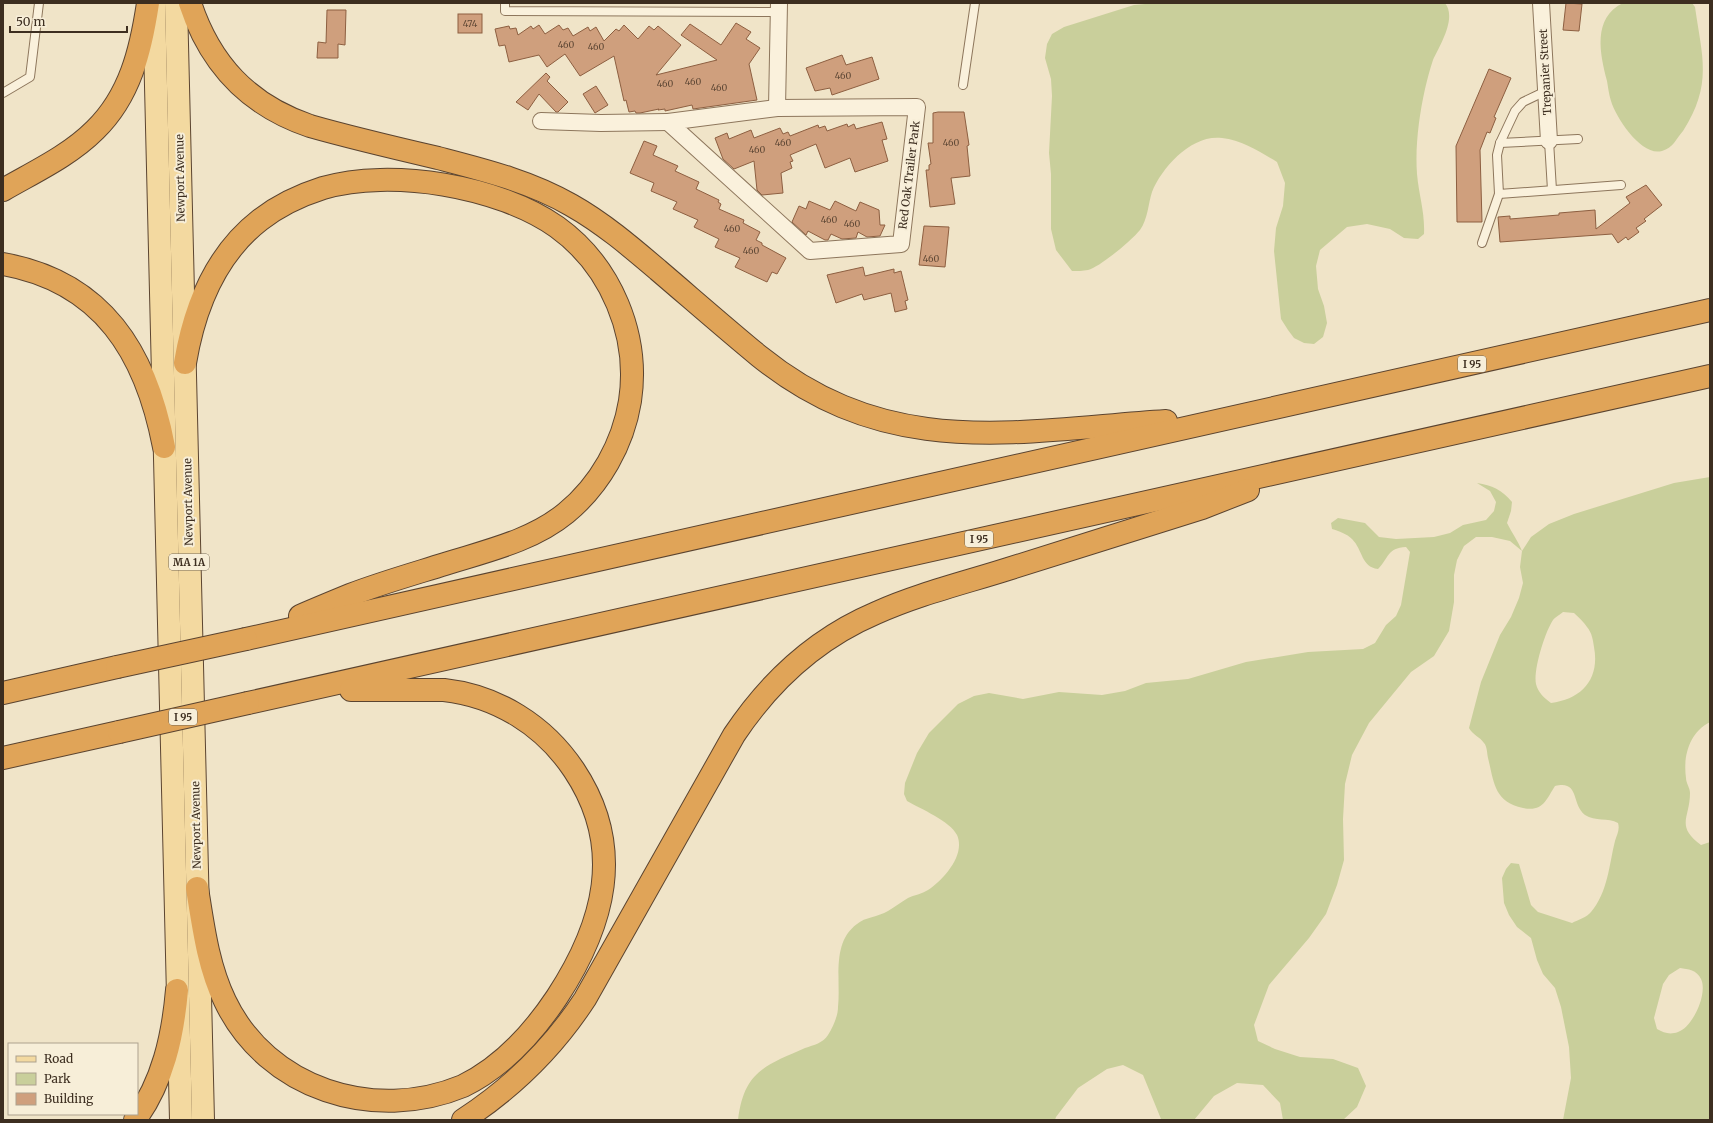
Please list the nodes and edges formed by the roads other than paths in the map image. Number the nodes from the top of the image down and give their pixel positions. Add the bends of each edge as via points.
1 (39, 3) edge
2 (148, 3) edge
3 (154, 3) edge
4 (176, 3) edge
5 (190, 3) edge
6 (975, 3) edge
7 (1541, 3) edge
8 (505, 7) edge
9 (779, 8) edge
10 (963, 85) dead end
11 (1546, 91) junction
12 (3, 93) edge
13 (777, 108) junction
14 (541, 120) dead end
15 (668, 122) junction
16 (1578, 140) dead end
17 (1549, 141) junction
18 (1500, 143) junction
19 (1621, 185) dead end
20 (3, 190) edge
21 (1552, 190) junction
22 (1499, 194) junction
23 (1482, 243) dead end
24 (3, 264) edge
25 (1710, 310) edge
26 (185, 363) junction
27 (1710, 376) edge
28 (1233, 417) junction
29 (164, 447) junction
30 (1321, 463) junction
31 (246, 639) junction
32 (3, 681) edge
33 (55, 681) junction
34 (306, 690) junction
35 (3, 693) edge
36 (67, 744) junction
37 (3, 758) edge
38 (3, 769) edge
39 (197, 888) junction
40 (178, 990) junction
41 (135, 1120) edge
42 (181, 1120) edge
43 (203, 1120) edge
44 (463, 1120) edge

1 - 12 lane via 30,77
2 - 20 highway via 135,66 109,114 74,148
3 - 29 main road, Newport Avenue / MA 1A
4 - 26 main road, Newport Avenue / MA 1A
5 - 28 highway via 201,33 218,61 241,87 268,108 310,126 486,170 556,197 588,215 618,237 772,366 813,392 852,411 882,421 909,426 987,434
6 - 10 lane
7 - 11 street, Trepanier Street
8 - 9 lane
9 - 13 street
11 - 17 street, Trepanier Street
11 - 18 lane via 1529,98 1519,106
13 - 15 street, Red Oak Trailer Park
13 - 15 street, Red Oak Trailer Park via 917,107 901,244 810,251
14 - 15 street, Red Oak Trailer Park via 601,123
16 - 17 lane
17 - 18 lane
17 - 21 lane
18 - 22 lane via 1497,155
19 - 21 lane
21 - 22 lane
22 - 23 lane
24 - 29 highway via 56,280 84,298 110,322 127,344 146,381
25 - 28 highway, I 95
26 - 31 highway via 192,327 204,294 223,260 246,232 269,214 301,196 324,188 360,182 410,181 445,186 497,198 533,212 569,236 592,261 611,290 626,326 631,352 632,380 629,407 622,432 600,476 567,512 548,526 519,540 352,595
26 - 39 main road, Newport Avenue / MA 1A
27 - 30 highway, I 95
28 - 31 highway, I 95
29 - 40 main road, Newport Avenue / MA 1A
30 - 34 highway, I 95
30 - 44 highway via 1202,508 894,606 845,628 800,659 770,687 734,735 585,999 567,1025 544,1053 518,1078
31 - 33 highway, I 95, bridge
32 - 33 highway
33 - 35 highway, I 95
34 - 36 highway, I 95, bridge
34 - 39 highway via 425,688 459,692 485,699 509,710 532,725 552,743 570,764 584,788 596,816 602,845 604,873 601,901 589,940 576,966 534,1028 500,1062 474,1080 443,1094 410,1101 350,1099 319,1090 296,1079 271,1062 246,1036 226,1004 215,976 208,952
36 - 37 highway, I 95
36 - 38 highway
39 - 43 main road, Newport Avenue / MA 1A
40 - 41 highway via 164,1063 153,1090
40 - 42 main road, Newport Avenue / MA 1A

